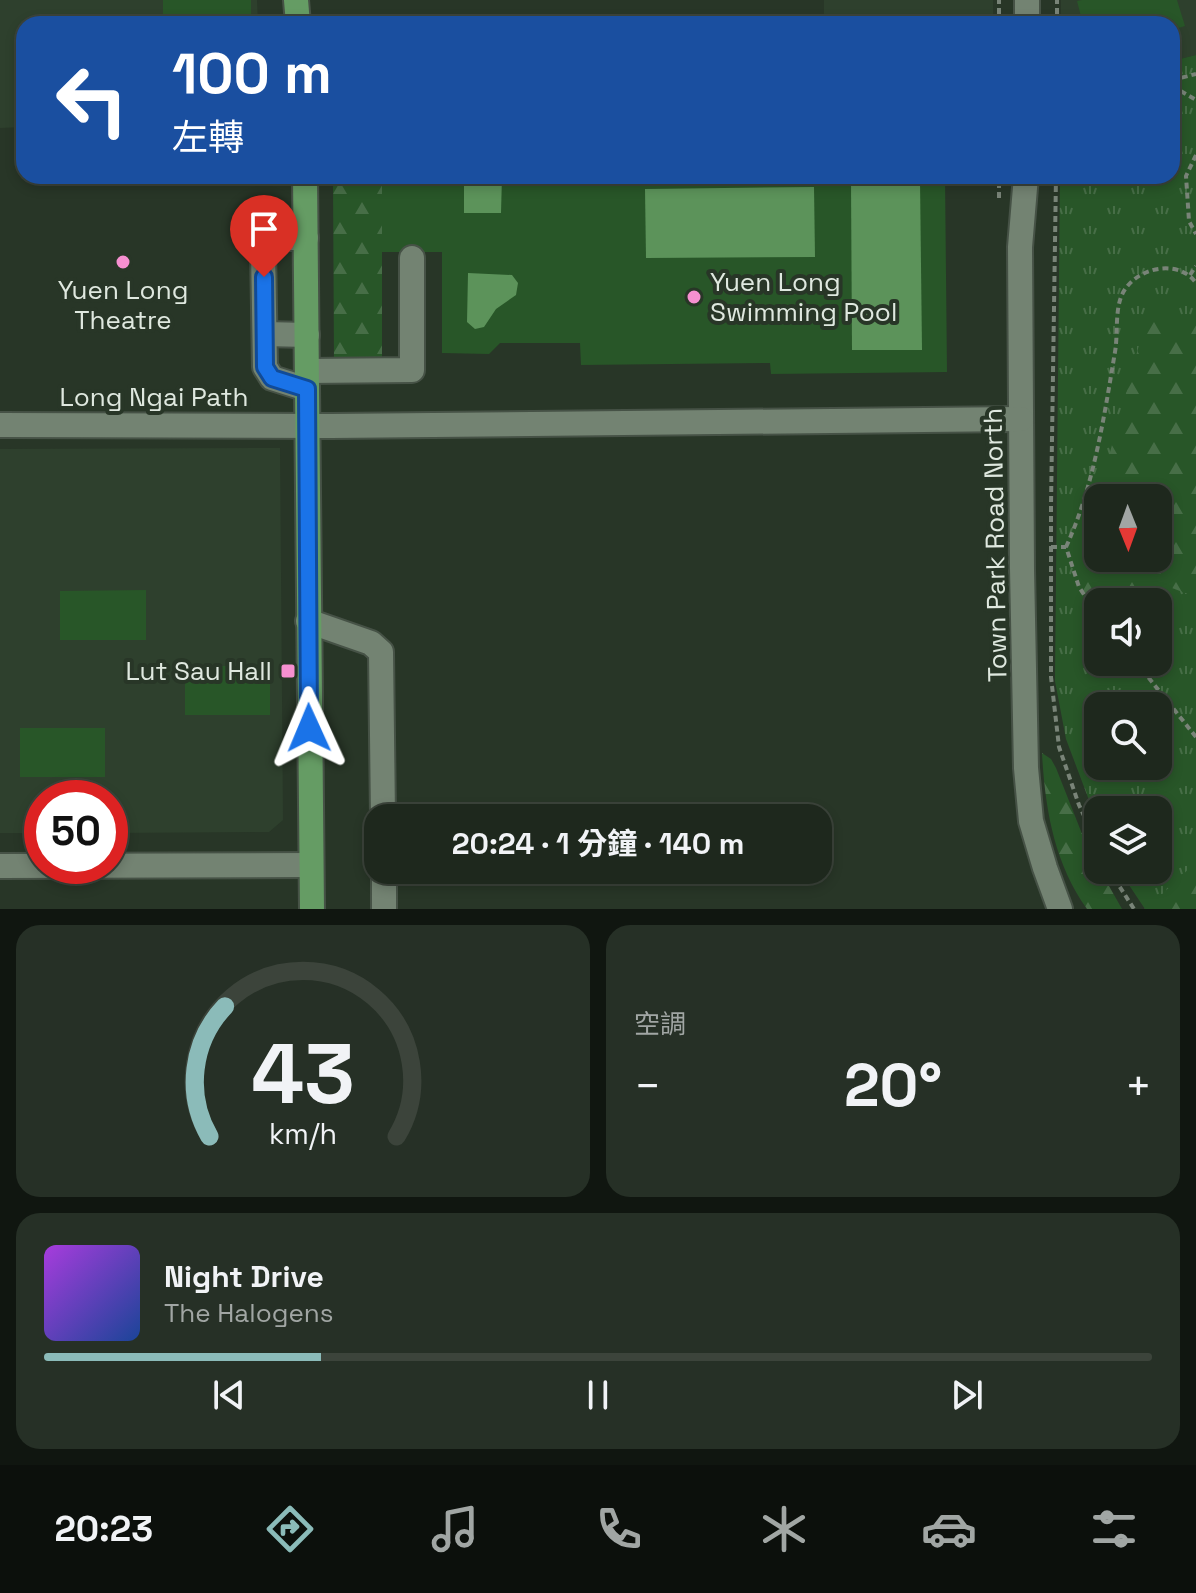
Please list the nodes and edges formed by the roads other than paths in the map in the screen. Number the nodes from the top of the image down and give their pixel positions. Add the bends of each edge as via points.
1 (305, 184) edge
2 (1025, 184) edge
3 (306, 238) junction
4 (412, 258) dead end
5 (265, 334) junction
6 (307, 335) junction
7 (307, 380) junction
8 (1021, 419) junction
9 (0, 425) edge
10 (307, 426) junction
11 (308, 621) junction
12 (383, 804) edge
13 (311, 865) junction
14 (0, 866) edge
15 (384, 884) edge
16 (312, 909) edge
17 (384, 909) edge
18 (1060, 909) edge

1 - 3 main road
2 - 8 street, Town Park Road North via 1020,247
3 - 5 street via 275,238 263,249
3 - 6 main road
4 - 7 street via 412,370
5 - 6 street
5 - 7 street via 265,367 272,378
6 - 7 main road
7 - 10 main road
8 - 10 street, Long Ngai Path
8 - 18 street, Town Park Road North via 1026,768 1031,821
9 - 10 street, Long Ngai Path
10 - 11 main road
11 - 12 street via 371,643 381,652
11 - 13 main road
13 - 14 street
13 - 16 main road
15 - 17 street

